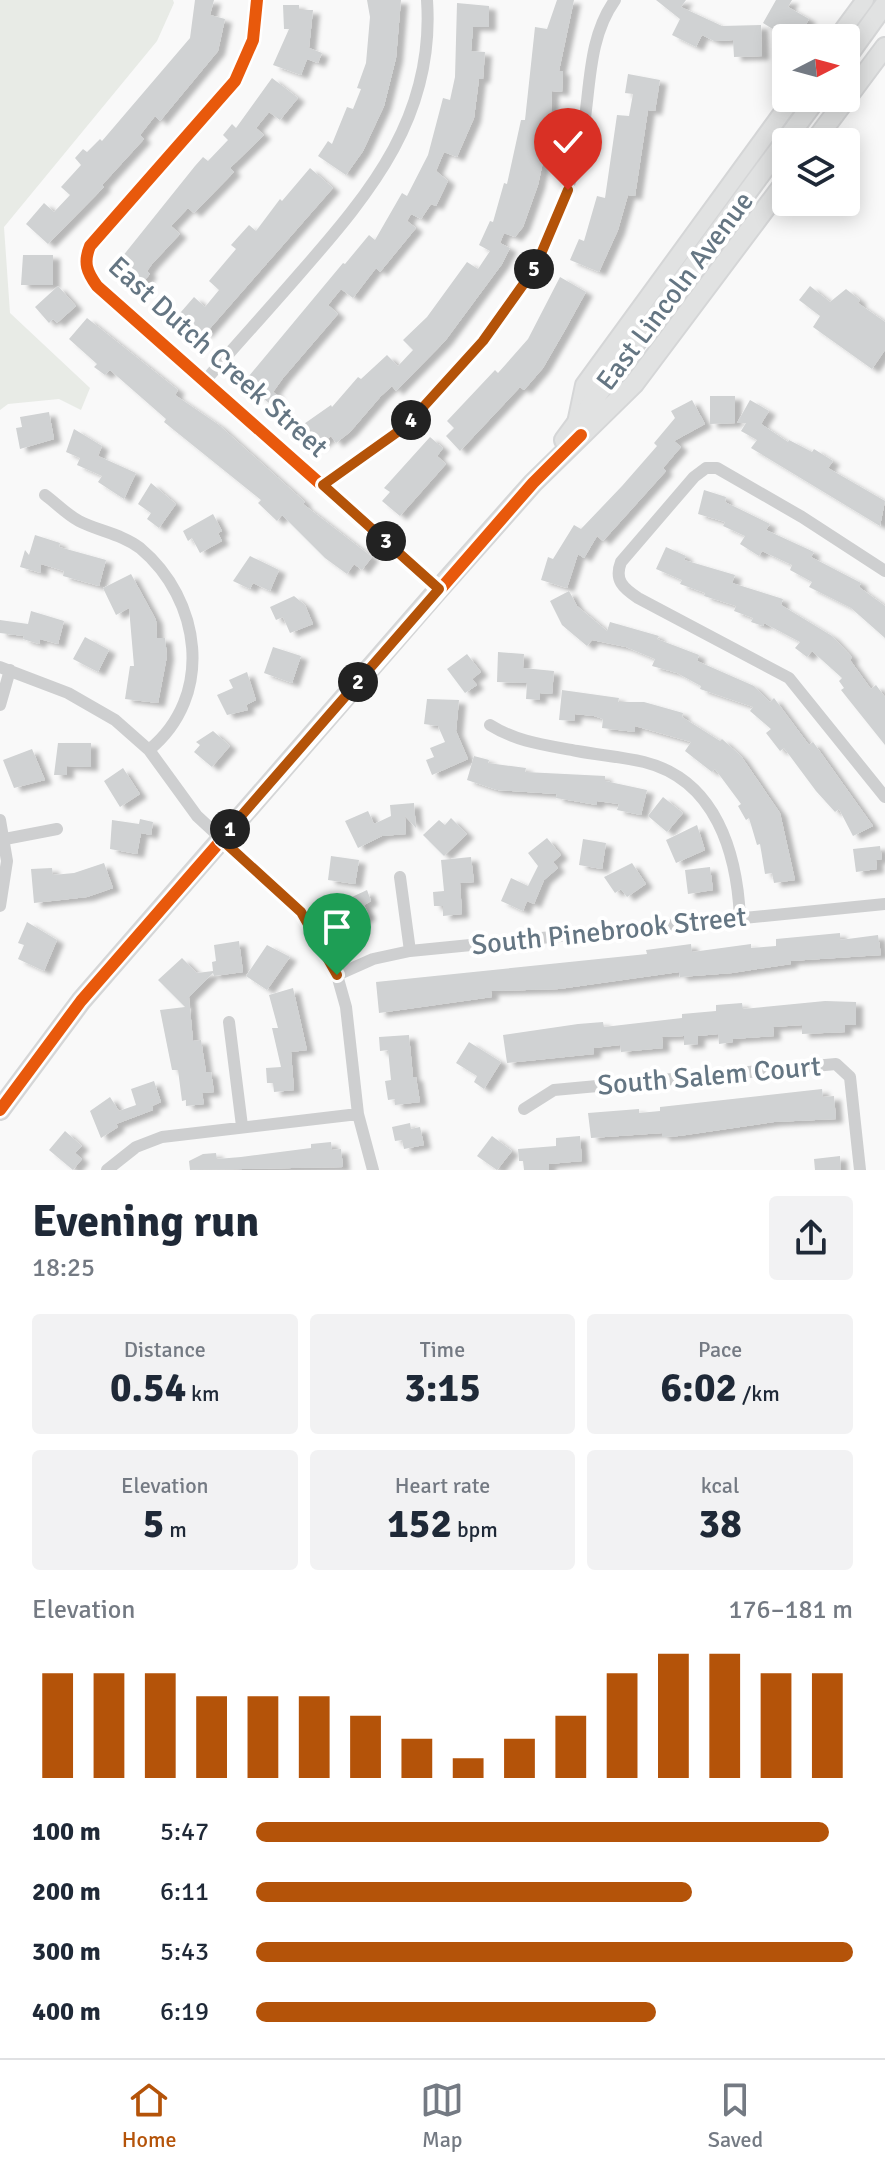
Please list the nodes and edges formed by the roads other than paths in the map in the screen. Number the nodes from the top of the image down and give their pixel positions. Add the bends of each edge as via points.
1 (257, 0) edge
2 (427, 0) edge
3 (615, 0) edge
4 (865, 0) edge
5 (885, 4) edge
6 (847, 24) edge
7 (860, 39) edge
8 (885, 47) edge
9 (783, 112) edge
10 (807, 112) edge
11 (824, 128) edge
12 (772, 200) edge
13 (740, 204) junction
14 (708, 288) junction
15 (204, 382) junction
16 (576, 423) junction
17 (533, 483) junction
18 (323, 485) junction
19 (45, 495) dead end
20 (885, 571) edge
21 (439, 589) junction
22 (5, 669) edge
23 (0, 705) edge
24 (490, 725) dead end
25 (149, 750) junction
26 (885, 797) edge
27 (0, 820) edge
28 (57, 829) dead end
29 (5, 839) junction
30 (221, 839) junction
31 (400, 877) dead end
32 (885, 904) edge
33 (0, 906) edge
34 (740, 918) junction
35 (410, 951) junction
36 (337, 975) junction
37 (229, 1022) dead end
38 (524, 1109) dead end
39 (0, 1110) edge
40 (358, 1114) junction
41 (242, 1126) junction
42 (107, 1170) edge
43 (373, 1170) edge
44 (860, 1170) edge

1 - 15 street, East Dutch Creek Street via 245,62 235,81 85,257 97,286
2 - 15 street via 422,74 388,163 352,215
3 - 18 street via 596,36 586,116 568,190 535,268 483,341 406,426
4 - 6 main road
5 - 7 main road
8 - 11 main road
9 - 16 main road via 584,385
10 - 13 main road, East Lincoln Avenue
12 - 14 main road, East Lincoln Avenue
13 - 14 main road via 732,233 702,275 701,283
13 - 16 main road, East Lincoln Avenue
14 - 17 main road, East Lincoln Avenue via 634,384
15 - 18 street, East Dutch Creek Street
16 - 17 main road, East Lincoln Avenue
17 - 21 main road, East Lincoln Avenue
18 - 21 street, East Dutch Creek Street
19 - 25 street via 75,519 138,547 183,601 192,640 192,677 173,727
20 - 26 street via 717,468 706,468 621,562 618,579 624,589 789,678
21 - 30 main road, East Lincoln Avenue
22 - 23 street
22 - 25 street via 91,705
24 - 34 street via 513,740 646,763 684,782 702,797 727,840 735,862
25 - 30 street via 180,797
27 - 29 street
28 - 29 street
29 - 33 street
30 - 36 street via 301,912
30 - 39 main road, East Lincoln Avenue via 81,1001
31 - 35 street
32 - 34 street, South Pinebrook Street
34 - 35 street, South Pinebrook Street
35 - 36 street, South Pinebrook Street
36 - 40 street via 346,1007
37 - 41 street
38 - 44 street, South Salem Court via 554,1090 836,1064 850,1077
40 - 41 street
40 - 43 street
41 - 42 street via 162,1137 136,1147

